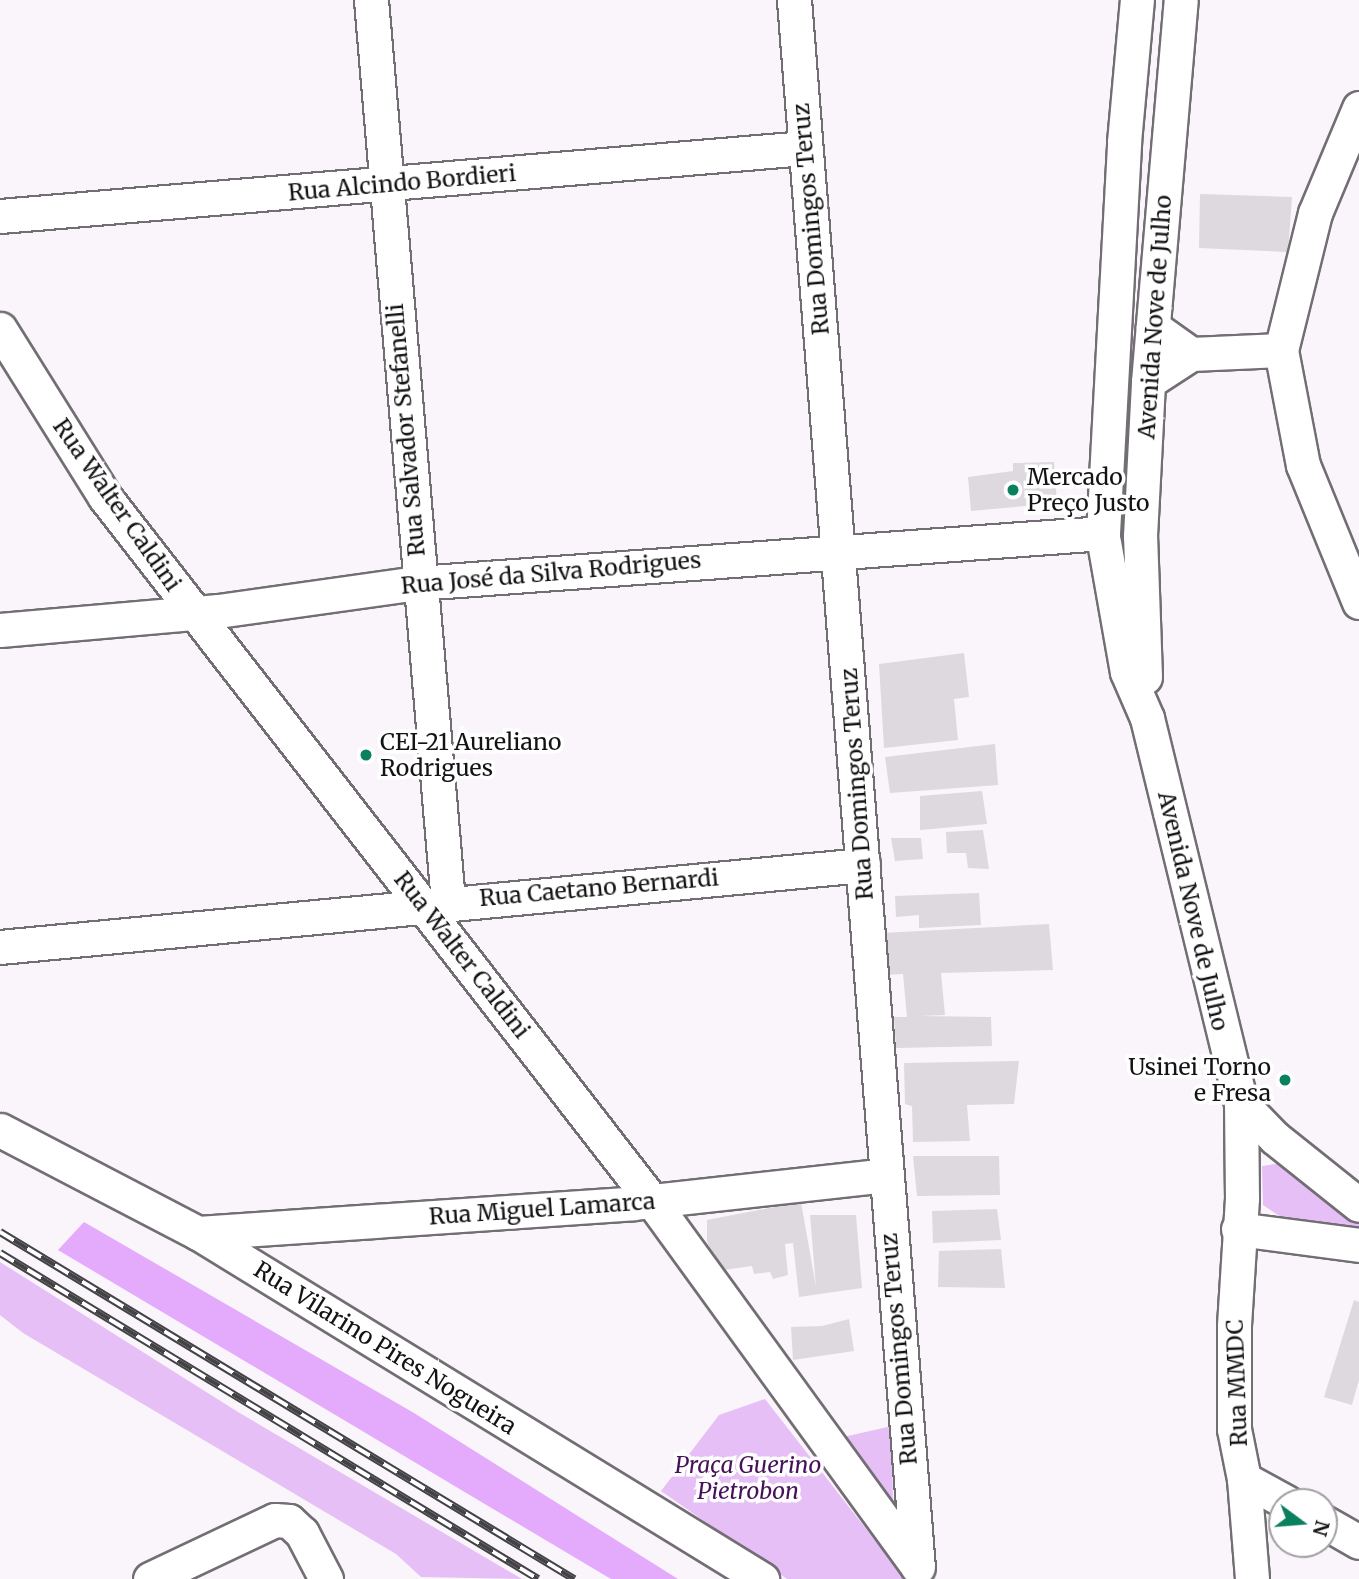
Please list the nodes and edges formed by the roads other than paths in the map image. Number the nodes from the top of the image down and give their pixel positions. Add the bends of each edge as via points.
1 (371, 0) edge
2 (794, 0) edge
3 (1137, 0) edge
4 (1181, 0) edge
5 (1359, 108) edge
6 (804, 148) junction
7 (386, 184) junction
8 (0, 216) edge
9 (1153, 327) junction
10 (0, 329) edge
11 (1281, 351) junction
12 (1191, 354) junction
13 (1148, 382) junction
14 (1140, 536) junction
15 (1103, 537) junction
16 (840, 549) junction
17 (418, 583) junction
18 (1359, 602) edge
19 (193, 613) junction
20 (0, 630) edge
21 (1147, 718) junction
22 (863, 865) junction
23 (436, 903) junction
24 (0, 947) edge
25 (1241, 1103) junction
26 (0, 1130) edge
27 (885, 1175) junction
28 (652, 1201) junction
29 (1359, 1205) edge
30 (1238, 1229) junction
31 (198, 1233) junction
32 (1359, 1245) edge
33 (1244, 1479) junction
34 (1268, 1492) edge
35 (1338, 1530) edge
36 (1359, 1542) edge
37 (923, 1573) edge
38 (150, 1579) edge
39 (326, 1579) edge
40 (762, 1579) edge
41 (1252, 1579) edge

1 - 7 street, Rua Salvador Stefanelli
2 - 6 street, Rua Domingos Teruz
3 - 15 street, Avenida Nove de Julho via 1124,142
4 - 9 street, Avenida Nove de Julho
5 - 11 street via 1315,213
6 - 7 street, Rua Alcindo Bordieri
6 - 16 street, Rua Domingos Teruz
7 - 8 street, Rua Alcindo Bordieri
7 - 17 street, Rua Salvador Stefanelli
9 - 12 street
9 - 13 street, Avenida Nove de Julho
10 - 19 street, Rua Walter Caldini via 105,497
11 - 12 street
11 - 18 street via 1303,465
12 - 13 street
13 - 14 street, Avenida Nove de Julho
14 - 15 street, Rua José da Silva Rodrigues via 1129,552 1110,550
14 - 21 street, Avenida Nove de Julho
15 - 16 street, Rua José da Silva Rodrigues
15 - 21 street, Avenida Nove de Julho via 1127,672
16 - 17 street, Rua José da Silva Rodrigues
16 - 22 street, Rua Domingos Teruz
17 - 19 street, Rua José da Silva Rodrigues
17 - 23 street, Rua Salvador Stefanelli
19 - 20 street, Rua José da Silva Rodrigues
19 - 23 street, Rua Walter Caldini
21 - 25 street, Avenida Nove de Julho
22 - 23 street, Rua Caetano Bernardi
22 - 27 street, Rua Domingos Teruz
23 - 24 street, Rua Caetano Bernardi
23 - 28 street, Rua Walter Caldini
25 - 29 street via 1275,1138
25 - 30 street, Avenida Nove de Julho
26 - 31 street, Rua Vilarino Pires Nogueira
27 - 28 street, Rua Miguel Lamarca
27 - 37 street, Rua Domingos Teruz
28 - 31 street, Rua Miguel Lamarca
28 - 37 street, Rua Walter Caldini
30 - 32 street
30 - 33 street, Rua MMDC via 1234,1429
31 - 40 street, Rua Vilarino Pires Nogueira
33 - 34 street
33 - 41 street, Rua MMDC
35 - 36 street
38 - 39 street via 275,1520 289,1521 302,1533

